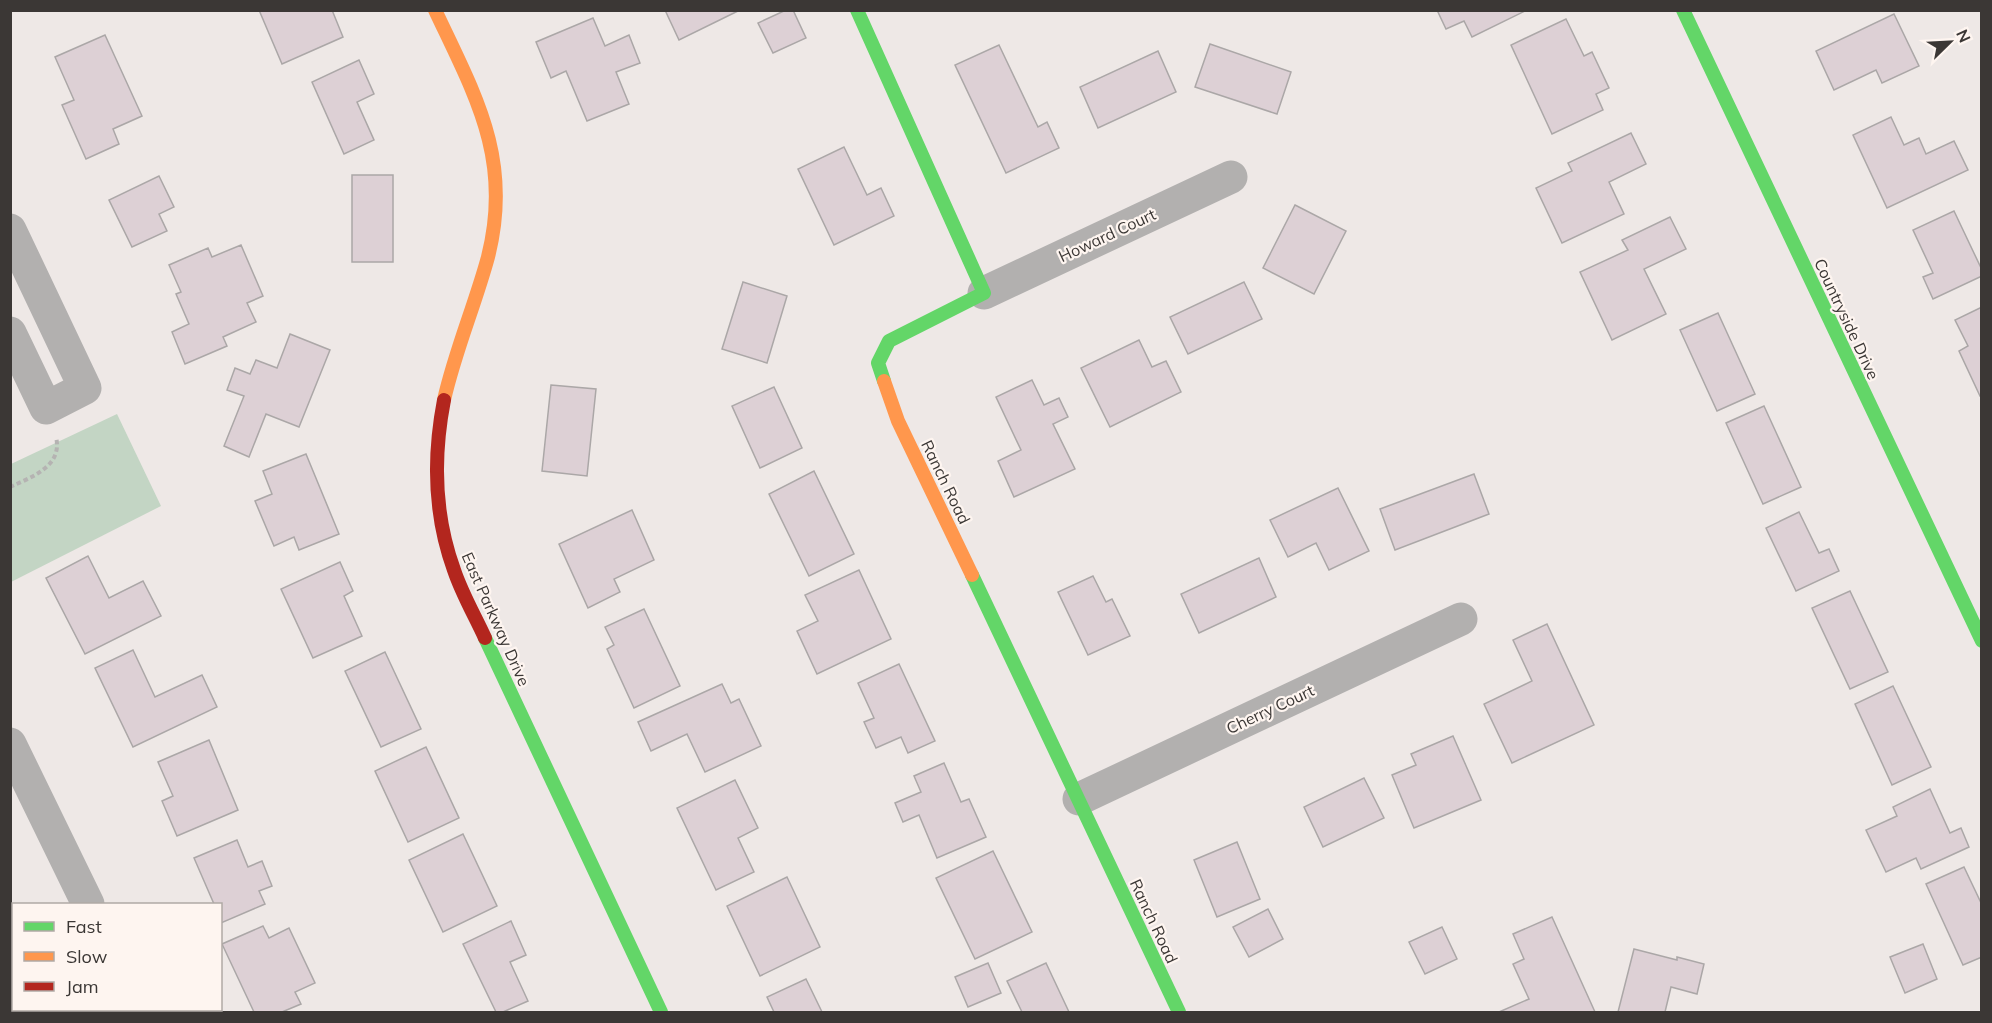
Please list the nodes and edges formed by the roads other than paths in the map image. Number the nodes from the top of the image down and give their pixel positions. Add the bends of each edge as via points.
1 (435, 10) edge
2 (857, 10) edge
3 (1683, 10) edge
4 (1231, 177) dead end
5 (10, 230) edge
6 (984, 293) junction
7 (10, 333) edge
8 (1461, 619) dead end
9 (1982, 641) edge
10 (10, 744) edge
11 (1079, 799) junction
12 (88, 903) edge
13 (661, 1012) edge
14 (1179, 1012) edge

1 - 13 street, East Parkway Drive via 487,125 497,190 486,262 441,412 436,466 442,529 454,572
2 - 6 street
3 - 9 street, Countryside Drive
4 - 6 street, Howard Court
5 - 7 street via 85,388 46,408
6 - 11 street, Ranch Road via 889,341 878,363 898,422
8 - 11 street, Cherry Court
10 - 12 street
11 - 14 street, Ranch Road

